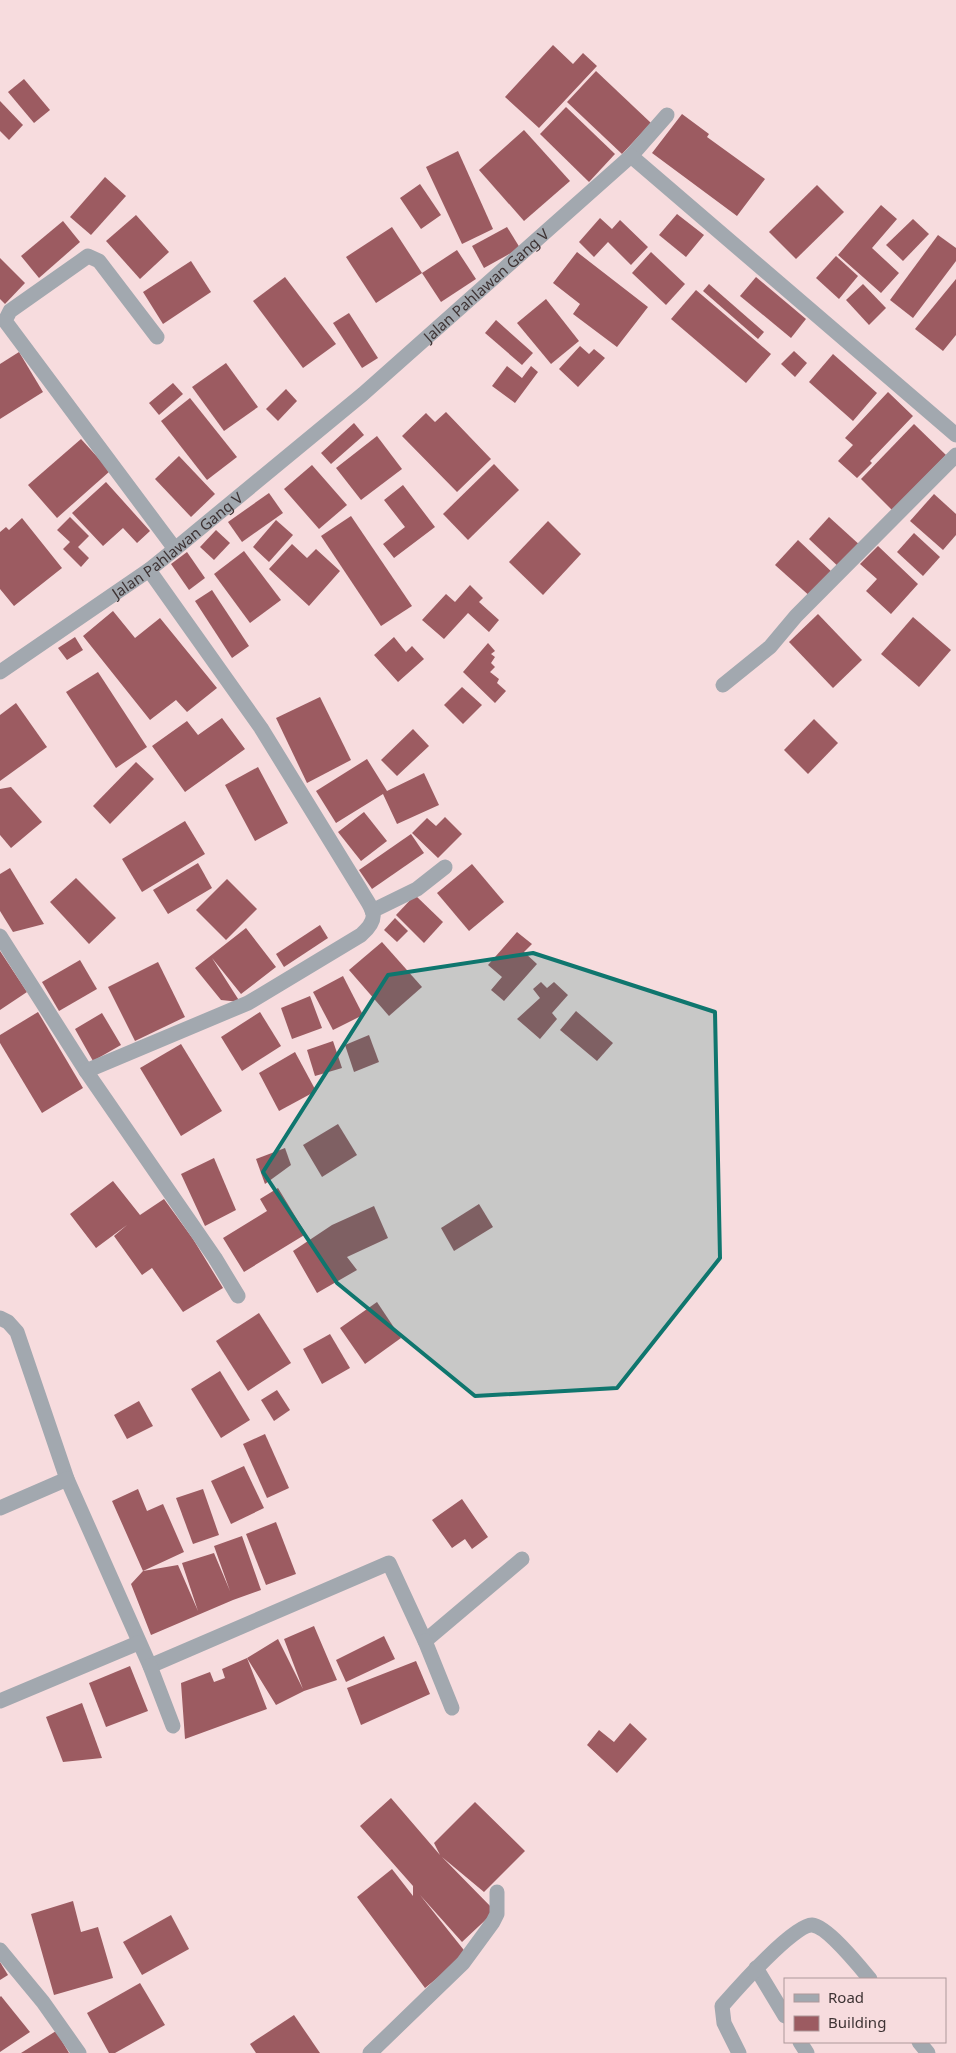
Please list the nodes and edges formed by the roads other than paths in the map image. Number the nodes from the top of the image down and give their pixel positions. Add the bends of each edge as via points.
1 (668, 114) dead end
2 (631, 156) junction
3 (157, 337) dead end
4 (956, 435) edge
5 (956, 455) edge
6 (175, 549) junction
7 (148, 570) junction
8 (0, 672) edge
9 (723, 685) dead end
10 (445, 867) dead end
11 (372, 911) junction
12 (0, 936) edge
13 (86, 1072) junction
14 (238, 1296) dead end
15 (0, 1318) edge
16 (67, 1478) junction
17 (0, 1508) edge
18 (522, 1559) dead end
19 (425, 1641) junction
20 (138, 1643) junction
21 (150, 1666) junction
22 (0, 1701) edge
23 (452, 1708) dead end
24 (173, 1726) dead end
25 (497, 1892) dead end
26 (0, 1950) edge
27 (756, 1968) junction
28 (869, 1978) edge
29 (784, 2014) edge
30 (920, 2043) edge
31 (79, 2053) edge
32 (370, 2053) edge
33 (739, 2053) edge
34 (928, 2053) edge

1 - 2 street, Jalan Pahlawan Gang V
2 - 4 street
2 - 6 street, Jalan Pahlawan Gang V via 363,394
3 - 6 street via 98,260 88,256 10,311 5,320
5 - 9 street via 796,616 770,647
6 - 7 street, Jalan Pahlawan Gang V
7 - 8 street, Jalan Pahlawan Gang V
7 - 11 street via 261,728
10 - 11 street via 418,889
11 - 13 street via 374,919 361,935 248,1003
12 - 13 street
13 - 14 street
15 - 16 street via 17,1332
16 - 17 street
16 - 20 street
18 - 19 street
19 - 21 street via 388,1563
19 - 23 street
20 - 21 street
20 - 22 street
21 - 24 street
25 - 32 street via 497,1914 463,1963
26 - 31 street
27 - 28 street via 798,1929 812,1925 825,1930
27 - 29 street
27 - 33 street via 722,2006 724,2023
30 - 34 street

